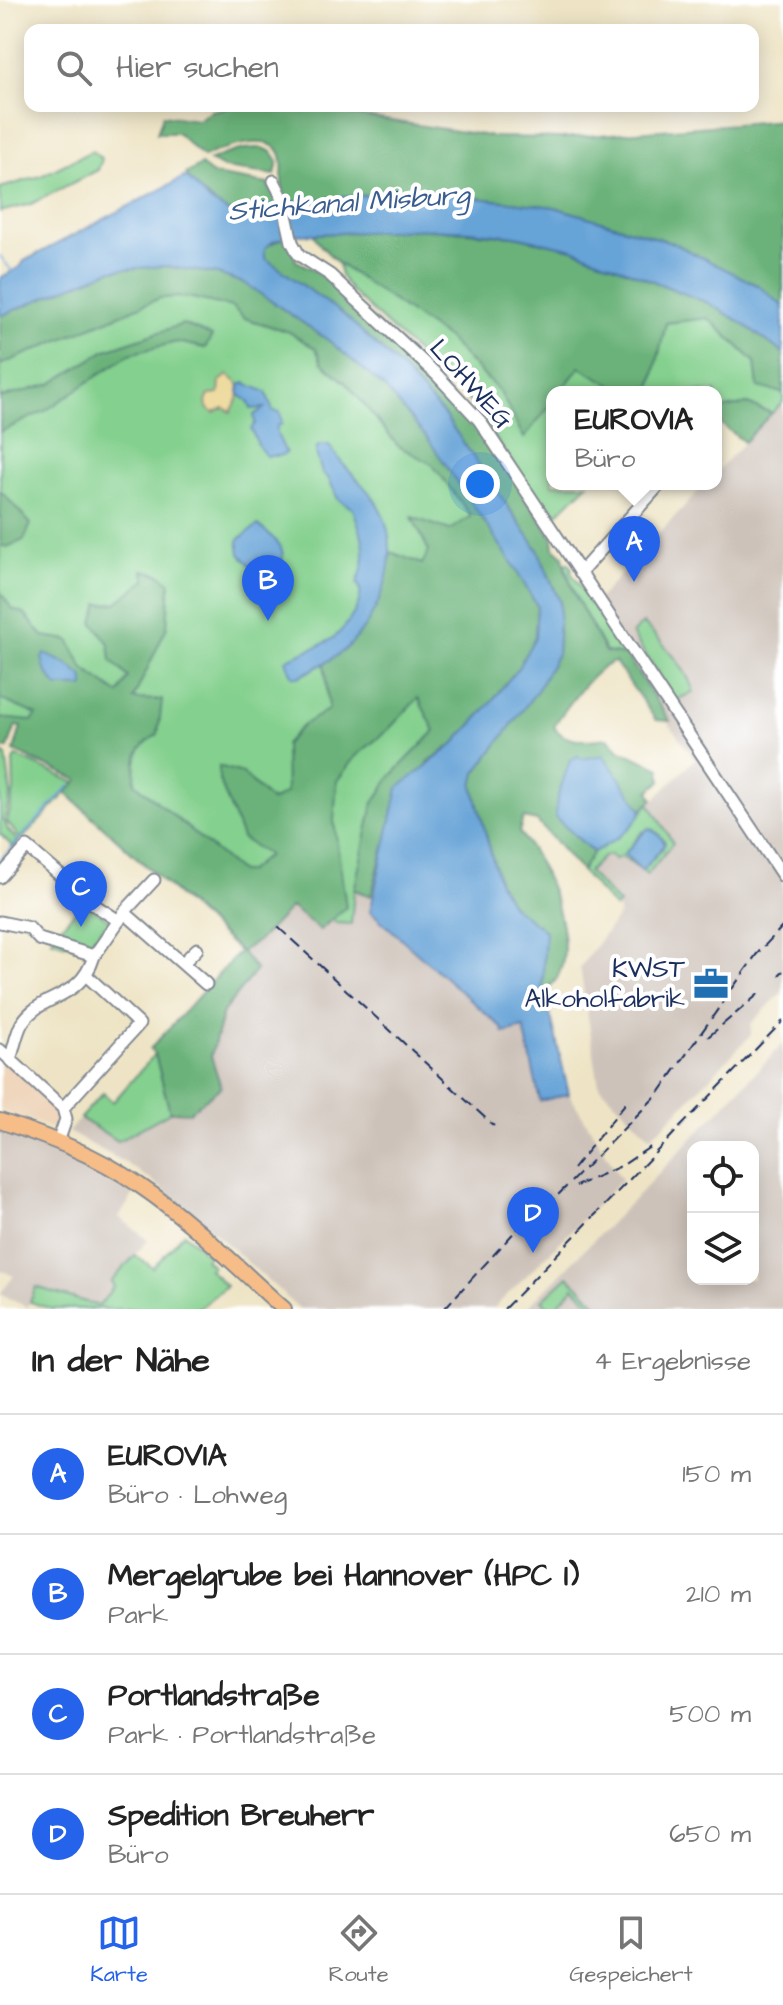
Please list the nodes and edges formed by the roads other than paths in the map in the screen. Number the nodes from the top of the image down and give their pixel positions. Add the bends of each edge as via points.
1 (274, 181) dead end
2 (655, 490) edge
3 (580, 573) junction
4 (783, 876) edge
5 (0, 877) edge
6 (154, 880) dead end
7 (122, 917) junction
8 (0, 922) edge
9 (197, 949) dead end
10 (94, 956) junction
11 (183, 963) junction
12 (87, 976) junction
13 (206, 984) dead end
14 (0, 1050) edge
15 (10, 1060) junction
16 (63, 1108) junction
17 (0, 1121) edge
18 (58, 1142) junction
19 (284, 1309) edge

1 - 3 street, LOHWEG via 292,242 303,259 330,275 469,407
2 - 3 street
3 - 4 street, LOHWEG
5 - 7 street via 27,847 96,906
6 - 7 street
7 - 10 street
7 - 11 street
8 - 10 street via 29,928 39,939
9 - 11 street
10 - 12 street
11 - 13 street
12 - 15 street via 27,1018
12 - 16 street via 139,1024
14 - 15 street
15 - 16 street
16 - 18 street via 66,1119
17 - 18 main road
18 - 19 main road via 142,1186

